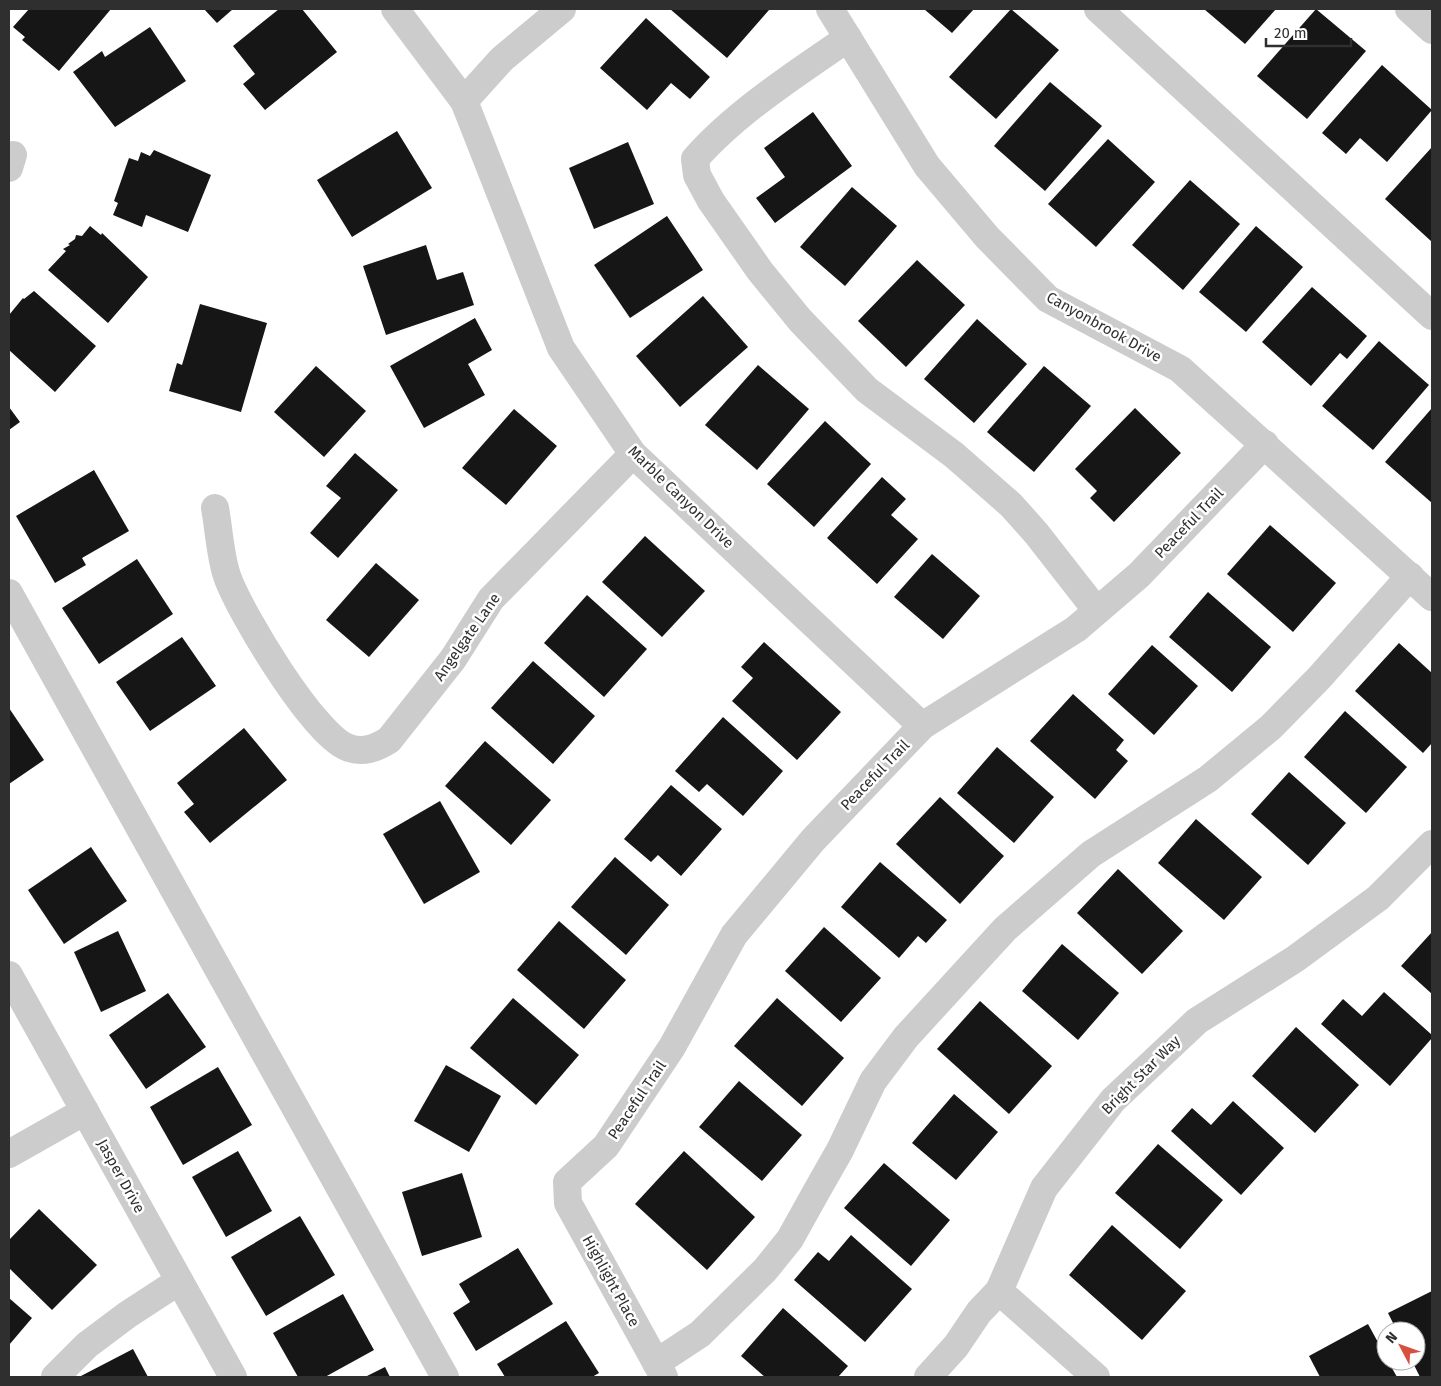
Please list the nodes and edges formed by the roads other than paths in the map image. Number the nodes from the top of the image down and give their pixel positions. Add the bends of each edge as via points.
1 (395, 9) edge
2 (562, 9) edge
3 (830, 9) edge
4 (1098, 9) edge
5 (1409, 9) edge
6 (1432, 30) edge
7 (848, 38) junction
8 (464, 101) junction
9 (1432, 316) edge
10 (1265, 444) junction
11 (633, 454) junction
12 (215, 508) dead end
13 (1410, 576) junction
14 (9, 593) edge
15 (1432, 597) edge
16 (1097, 611) junction
17 (922, 726) junction
18 (1432, 844) edge
19 (9, 975) edge
20 (86, 1111) junction
21 (9, 1154) edge
22 (566, 1182) joint
23 (179, 1281) junction
24 (999, 1291) junction
25 (660, 1370) edge
26 (55, 1377) edge
27 (233, 1377) edge
28 (445, 1377) edge
29 (928, 1377) edge
30 (1096, 1377) edge

1 - 8 street, Marble Canyon Drive
2 - 8 street via 502,59
3 - 7 street, Canyonbrook Drive
4 - 9 street
5 - 6 street
7 - 10 street, Canyonbrook Drive via 927,166 987,236 1048,299 1180,369
7 - 16 street via 793,76 711,142 695,159 697,175 760,271 800,320 867,390 954,455 1011,505
8 - 11 street, Marble Canyon Drive via 561,348
10 - 13 street, Canyonbrook Drive
10 - 16 street, Peaceful Trail via 1139,574
11 - 12 street, Angelgate Lane via 491,599 452,660 389,740 363,750 337,742 302,703 261,641 227,575
11 - 17 street, Marble Canyon Drive
13 - 15 street, Canyonbrook Drive
13 - 25 street via 1319,678 1270,727 1208,779 1091,854 1005,929 906,1037 873,1081 840,1150 790,1239 765,1270
14 - 28 street
16 - 17 street, Peaceful Trail via 1076,629
17 - 22 street, Peaceful Trail via 813,840 734,934 672,1047 606,1146
18 - 24 street, Bright Star Way via 1378,898 1295,959 1197,1020 1112,1100 1044,1188
19 - 20 street, Jasper Drive
20 - 21 street
20 - 23 street, Jasper Drive
22 - 25 street, Highlight Place via 568,1202
23 - 26 street via 87,1345
23 - 27 street, Jasper Drive
24 - 29 street, Bright Star Way
24 - 30 street

